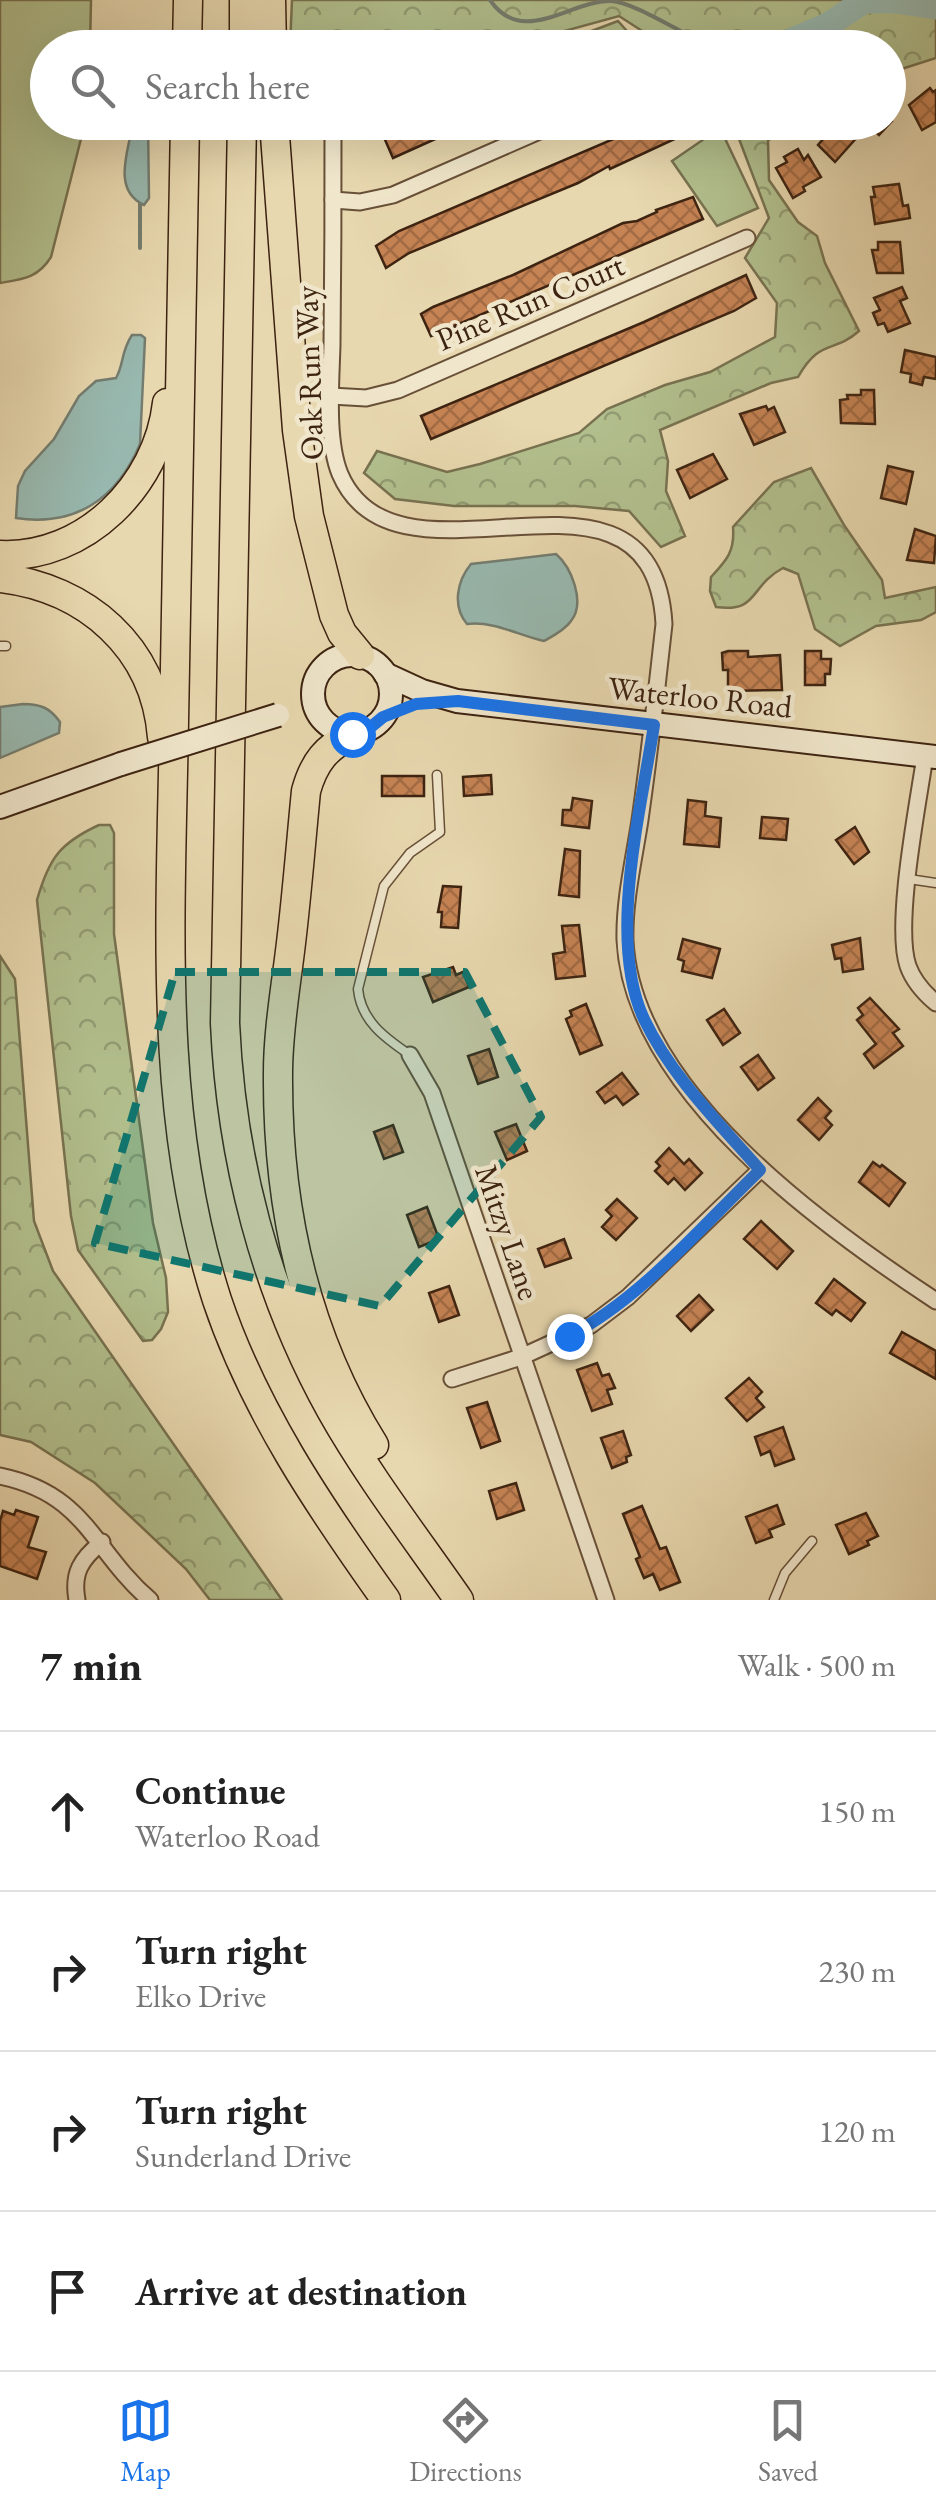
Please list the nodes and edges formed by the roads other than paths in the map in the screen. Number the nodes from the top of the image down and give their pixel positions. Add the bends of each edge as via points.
1 (188, 0) edge
2 (244, 0) edge
3 (271, 0) edge
4 (187, 30) edge
5 (244, 30) edge
6 (272, 30) edge
7 (186, 140) edge
8 (242, 140) edge
9 (275, 140) edge
10 (333, 140) edge
11 (519, 140) edge
12 (334, 200) junction
13 (747, 238) dead end
14 (182, 268) junction
15 (331, 396) junction
16 (0, 554) edge
17 (0, 578) edge
18 (360, 655) junction
19 (385, 674) junction
20 (458, 701) junction
21 (313, 704) junction
22 (383, 717) junction
23 (654, 725) junction
24 (352, 734) junction
25 (930, 756) edge
26 (437, 775) dead end
27 (0, 807) edge
28 (172, 879) junction
29 (909, 879) junction
30 (936, 883) edge
31 (936, 1003) edge
32 (410, 1055) joint
33 (760, 1170) junction
34 (936, 1301) edge
35 (521, 1356) junction
36 (452, 1379) dead end
37 (0, 1476) edge
38 (812, 1541) dead end
39 (102, 1542) junction
40 (77, 1600) edge
41 (150, 1600) edge
42 (386, 1600) edge
43 (459, 1600) edge
44 (478, 1600) edge
45 (606, 1600) edge
46 (774, 1600) edge

1 - 4 highway
2 - 5 highway
3 - 6 highway
7 - 14 highway
8 - 43 highway via 228,1082 253,1215 299,1348 332,1412
9 - 18 highway via 309,516 334,616
10 - 12 street, Oak Run Way
11 - 12 street via 393,195
12 - 15 street, Oak Run Way
13 - 15 street, Pine Run Court via 398,390 366,398
14 - 16 highway via 166,417 132,492 77,536
14 - 28 highway
15 - 23 street, Oak Run Way via 340,474 381,518 424,530 588,527 615,537 642,559 655,579 664,624
17 - 28 highway via 86,605 112,626 146,673 160,720
18 - 19 main road
18 - 21 main road via 323,666
19 - 20 main road, Waterloo Road
19 - 22 main road via 392,696
20 - 22 main road, Waterloo Road via 416,704
20 - 23 main road, Waterloo Road
21 - 24 main road via 327,725
21 - 27 main road, bridge
22 - 24 main road
23 - 25 main road, Waterloo Road
23 - 33 street, Oak Run Way via 625,938 634,993 687,1085
24 - 44 highway via 320,758 306,791 278,1070 282,1185 308,1301 331,1363 362,1426
25 - 29 street
26 - 32 lane via 440,832 410,853 384,886 358,989 367,1018
28 - 42 highway via 176,1102 186,1174 218,1302 283,1446
29 - 30 lane
29 - 31 street via 908,964
32 - 35 street, Mitzy Lane via 432,1093
33 - 34 street, Oak Run Way
33 - 35 street via 608,1313
35 - 36 street
35 - 45 street, Mitzy Lane
37 - 39 street via 41,1488
38 - 46 lane via 785,1573
39 - 40 street via 78,1568
39 - 41 street

